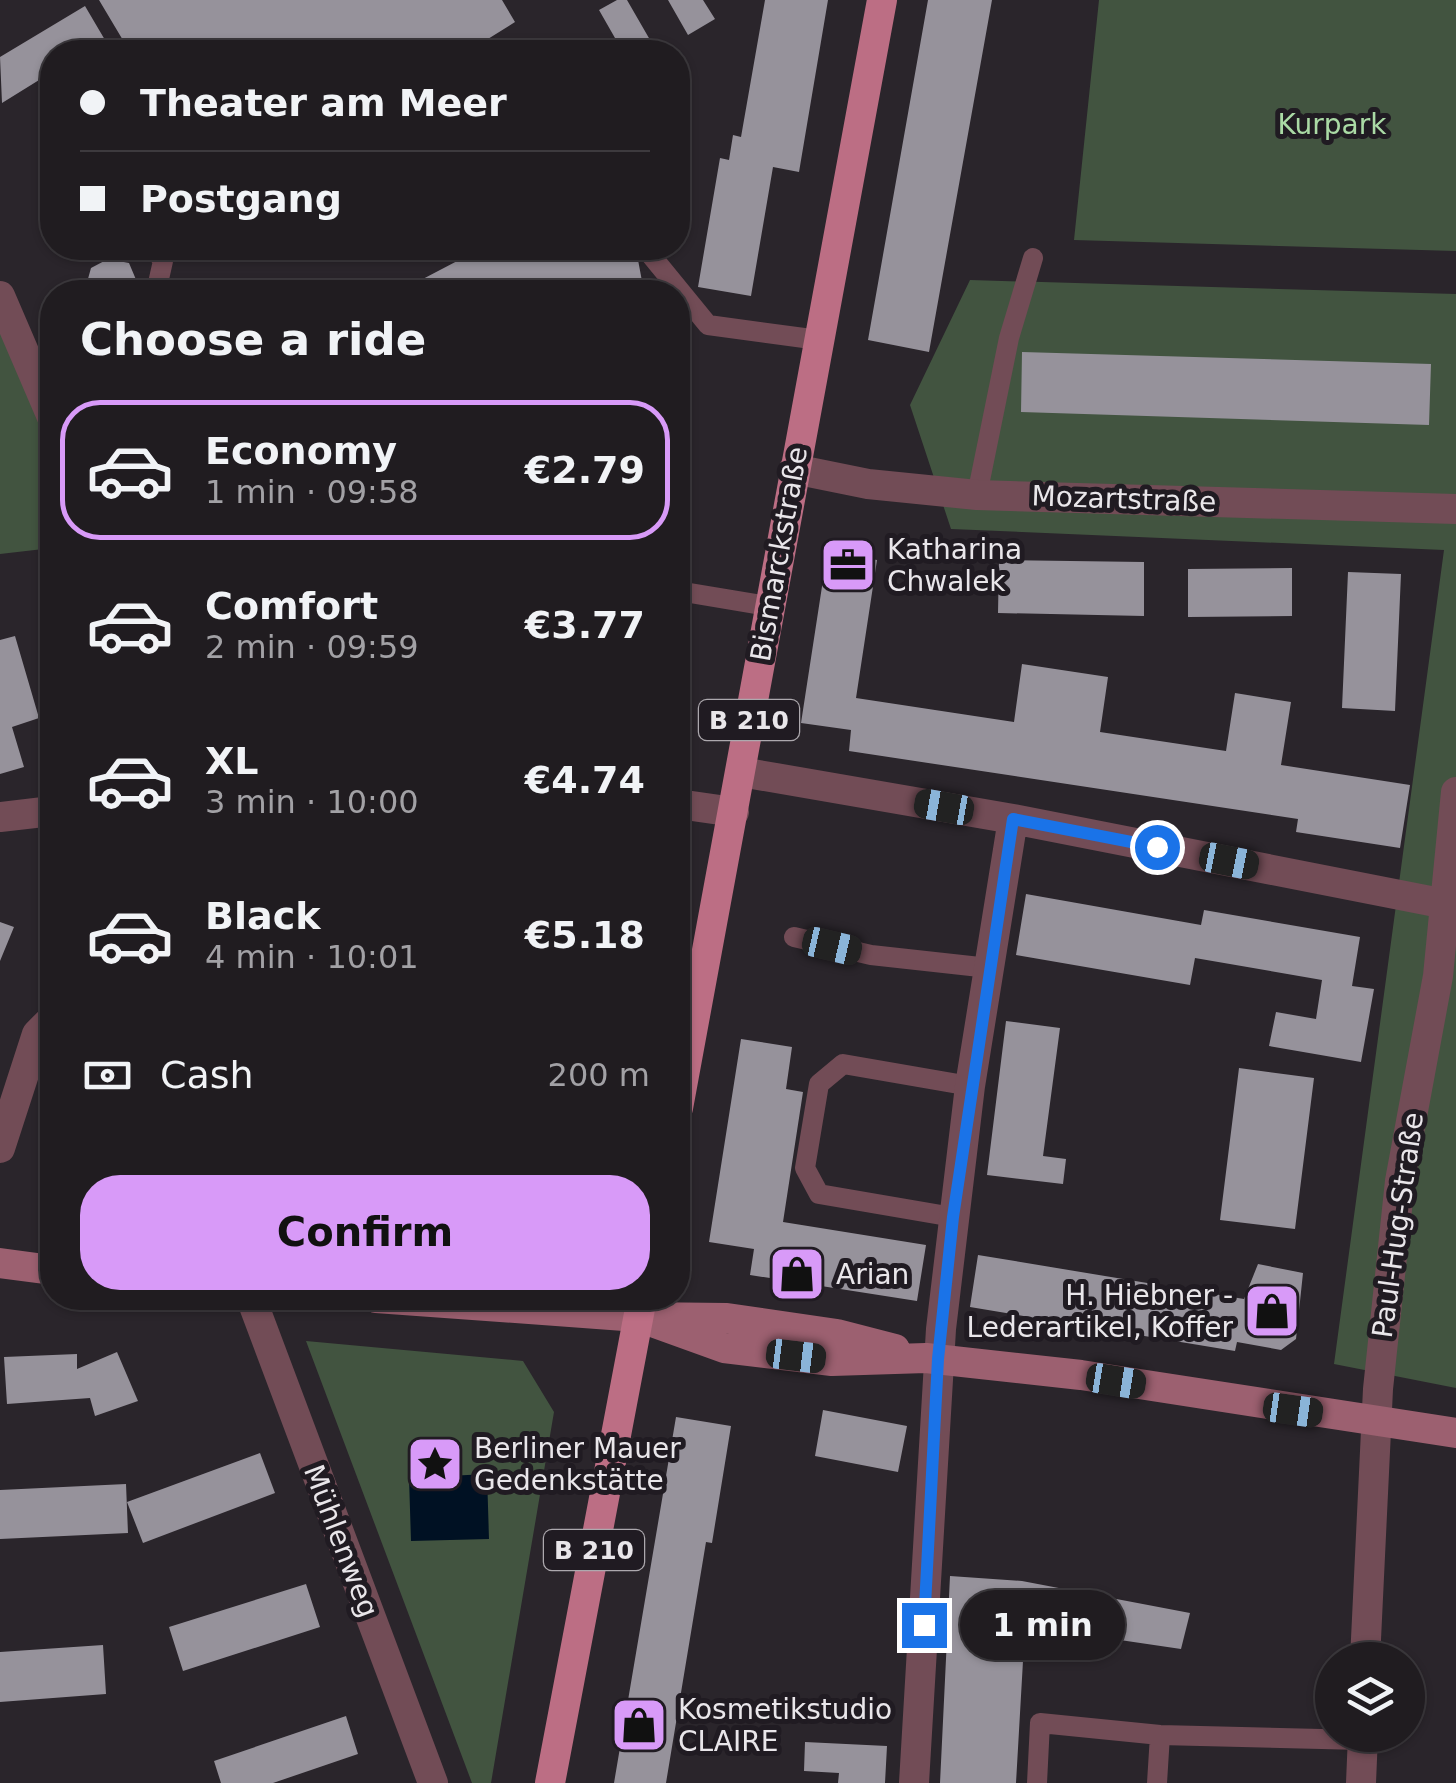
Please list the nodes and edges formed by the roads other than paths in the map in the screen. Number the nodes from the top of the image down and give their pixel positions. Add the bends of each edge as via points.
1 (882, 0) edge
2 (1033, 258) dead end
3 (655, 260) edge
4 (671, 280) edge
5 (0, 296) edge
6 (690, 303) edge
7 (819, 340) junction
8 (40, 370) edge
9 (794, 470) junction
10 (977, 495) junction
11 (1456, 509) edge
12 (690, 593) edge
13 (768, 606) junction
14 (741, 772) junction
15 (1456, 792) edge
16 (690, 806) edge
17 (40, 812) edge
18 (734, 812) junction
19 (0, 817) edge
20 (1013, 819) junction
21 (1451, 905) edge
22 (794, 937) dead end
23 (988, 968) junction
24 (40, 1031) edge
25 (690, 1045) edge
26 (970, 1086) junction
27 (0, 1148) edge
28 (953, 1217) junction
29 (0, 1263) edge
30 (40, 1268) edge
31 (256, 1310) edge
32 (639, 1310) edge
33 (646, 1310) edge
34 (932, 1359) junction
35 (1375, 1421) junction
36 (1456, 1434) edge
37 (1366, 1642) edge
38 (1160, 1735) junction
39 (1315, 1737) edge
40 (1362, 1752) edge
41 (433, 1783) edge
42 (550, 1783) edge
43 (914, 1783) edge
44 (1037, 1783) edge
45 (1156, 1783) edge
46 (1361, 1783) edge

1 - 7 main road, Bismarckstraße / B 210
2 - 10 lane
3 - 4 lane
5 - 8 street
6 - 7 lane via 708,325
7 - 9 main road, Bismarckstraße / B 210
9 - 10 street, Mozartstraße
9 - 13 main road, Bismarckstraße / B 210
10 - 11 street, Mozartstraße
12 - 13 lane
13 - 14 main road, Bismarckstraße / B 210
14 - 18 main road, Bismarckstraße / B 210
14 - 20 street
15 - 21 street, Paul-Hug-Straße
16 - 18 street
17 - 19 street
18 - 25 main road, Bismarckstraße / B 210
20 - 21 street
20 - 23 street
21 - 35 street, Paul-Hug-Straße via 1400,1181
22 - 23 lane via 870,955
23 - 26 street
24 - 27 street
26 - 28 street
26 - 28 lane via 843,1064 819,1084 805,1168 819,1194
28 - 34 street
29 - 30 main road
31 - 41 street, Mühlenweg
32 - 42 main road, B 210
33 - 34 main road via 724,1348 832,1361
34 - 35 main road
34 - 43 street
35 - 36 main road
35 - 37 street, Paul-Hug-Straße
38 - 39 lane
38 - 44 lane via 1040,1723
38 - 45 lane
40 - 46 street

